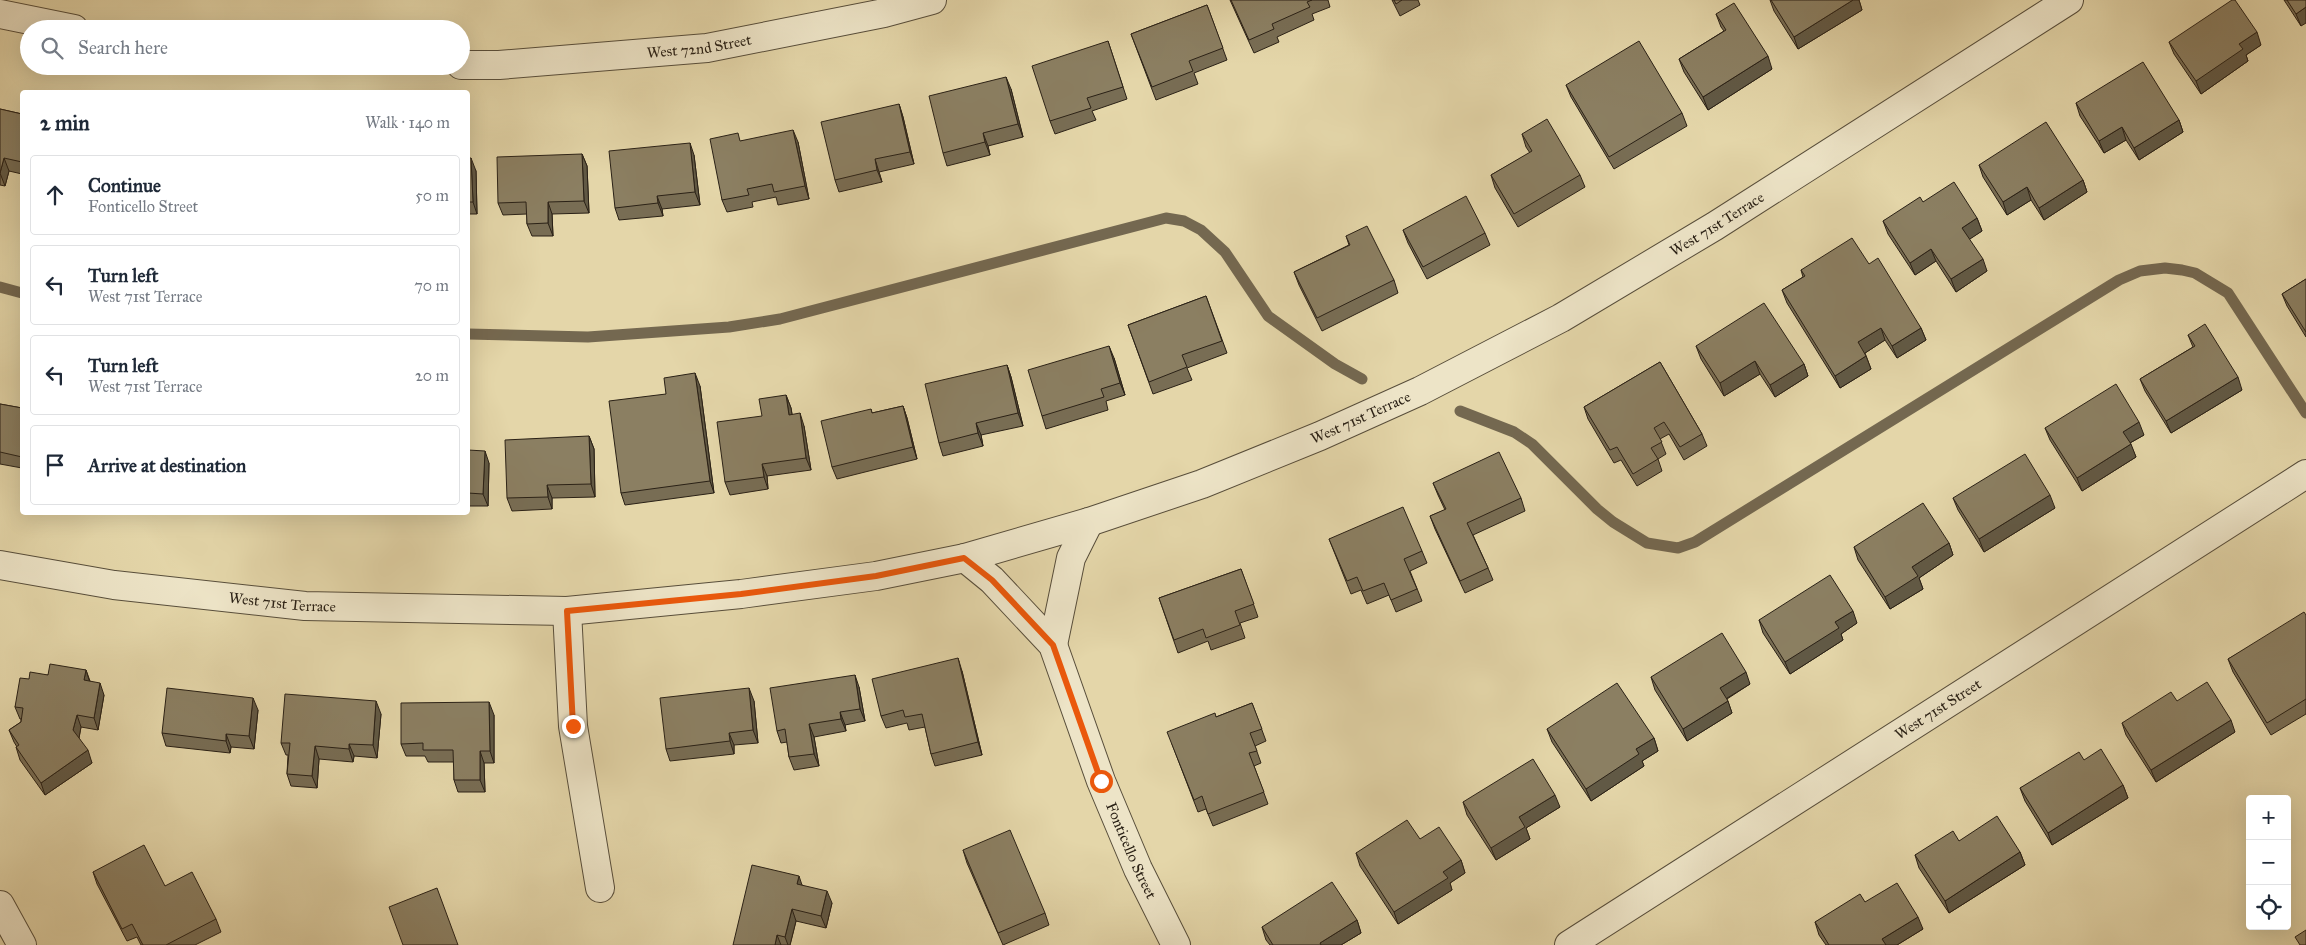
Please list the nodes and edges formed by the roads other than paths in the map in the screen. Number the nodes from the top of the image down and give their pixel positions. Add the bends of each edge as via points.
1 (932, 0) edge
2 (2069, 0) edge
3 (0, 14) edge
4 (30, 20) edge
5 (470, 65) edge
6 (2306, 474) edge
7 (1089, 522) junction
8 (964, 558) junction
9 (0, 565) edge
10 (567, 611) junction
11 (1053, 645) junction
12 (600, 888) dead end
13 (0, 905) edge
14 (22, 945) edge
15 (1176, 945) edge
16 (1569, 945) edge

1 - 5 street, West 72nd Street via 884,14 707,48
2 - 7 street, West 71st Terrace via 1715,226 1561,318 1420,391 1320,436 1202,484
3 - 4 street
6 - 16 street, West 71st Street
7 - 8 street, West 71st Terrace
7 - 11 street via 1071,558
8 - 10 street, West 71st Terrace via 876,576 760,592
8 - 11 street, Fonticello Street via 992,580
9 - 10 street, West 71st Terrace via 114,585 305,606
10 - 12 street via 573,726
11 - 15 street, Fonticello Street via 1101,781 1138,869
13 - 14 street

